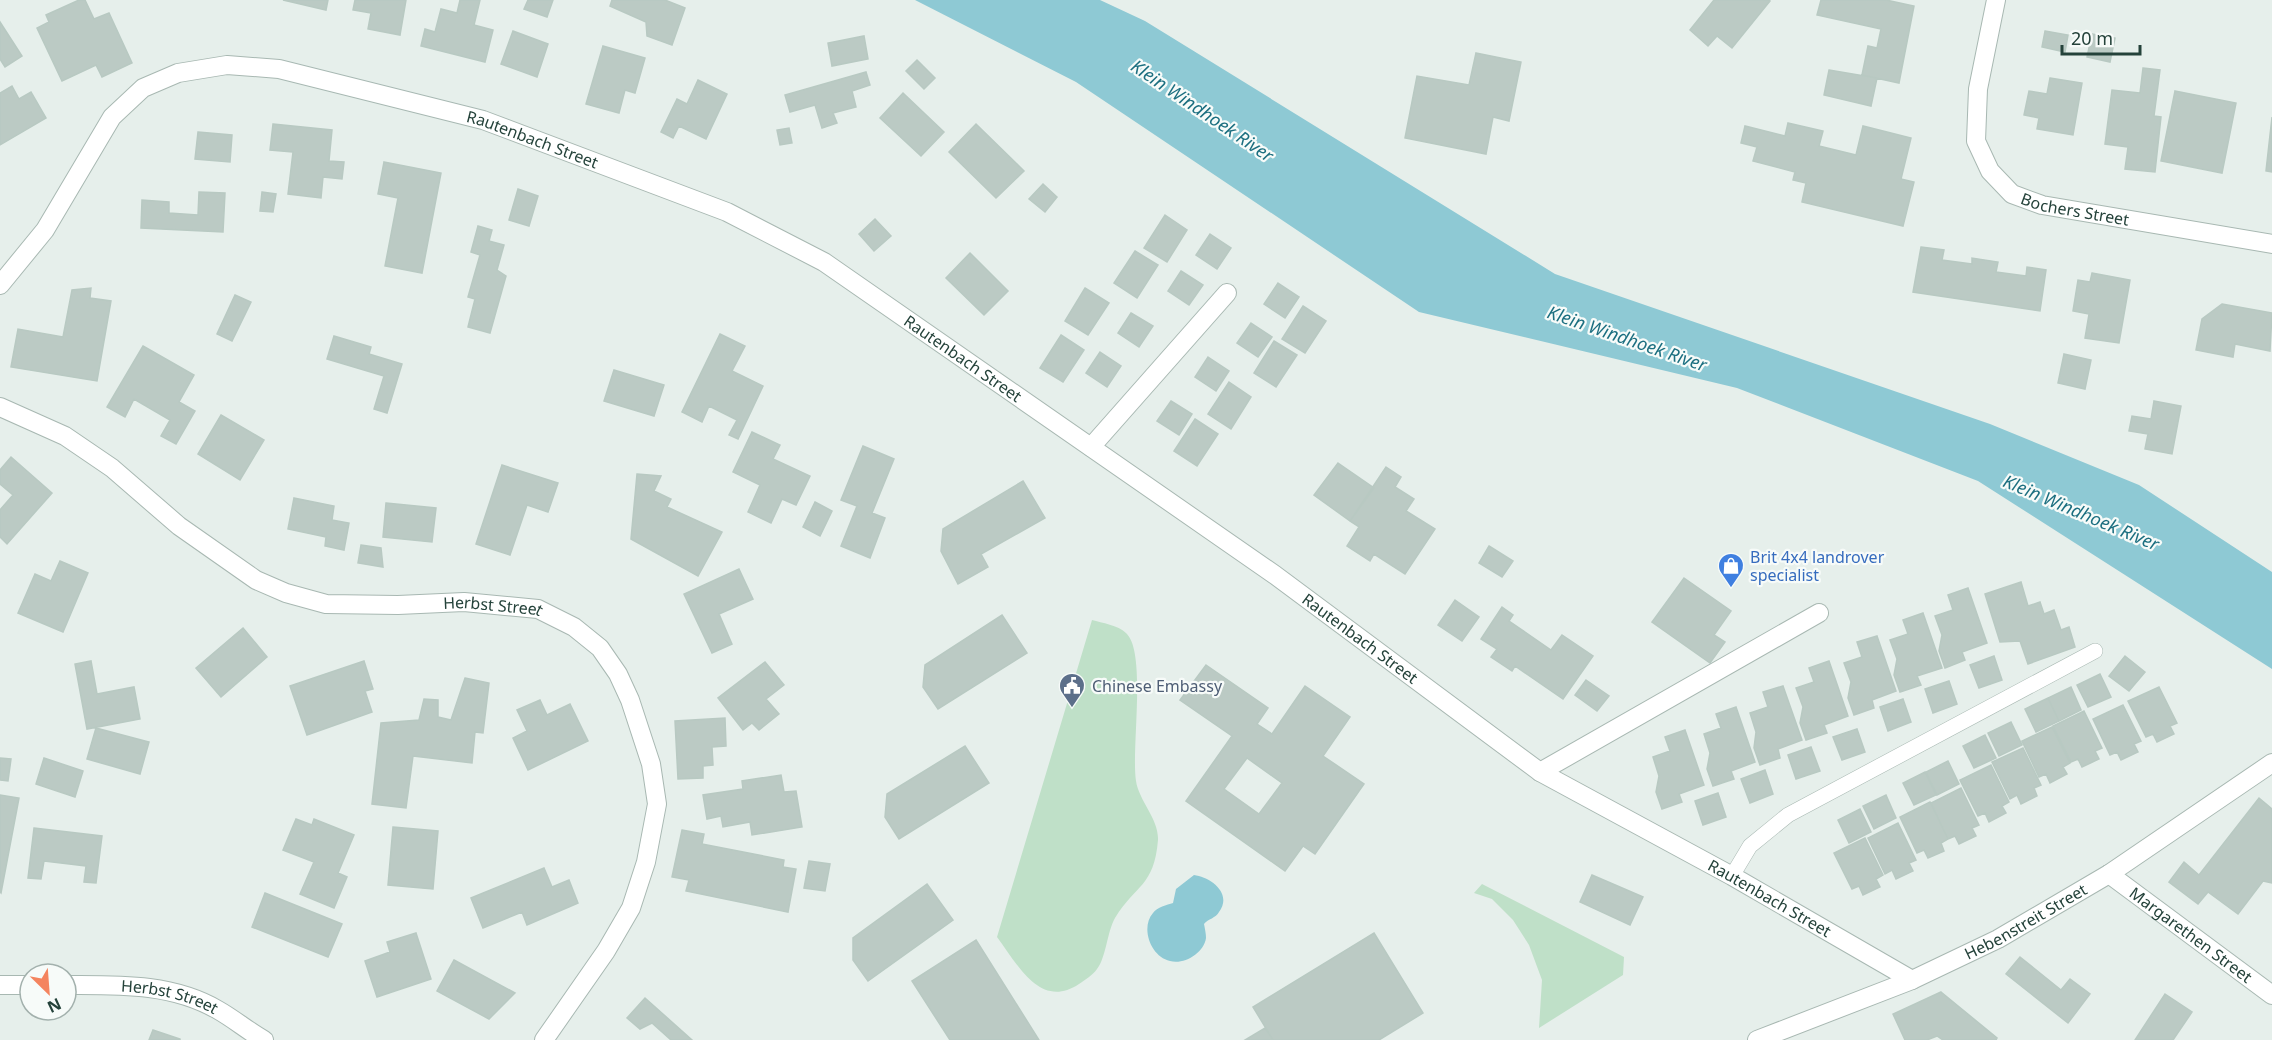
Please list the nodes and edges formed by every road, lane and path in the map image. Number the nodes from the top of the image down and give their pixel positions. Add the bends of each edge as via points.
1 (1996, 0) edge
2 (2272, 244) edge
3 (0, 285) edge
4 (1227, 293) dead end
5 (0, 407) edge
6 (1091, 447) junction
7 (1819, 613) dead end
8 (2095, 651) dead end
9 (2272, 763) edge
10 (1540, 772) junction
11 (2109, 874) junction
12 (1732, 876) junction
13 (1911, 980) junction
14 (0, 985) edge
15 (18, 985) edge
16 (78, 985) edge
17 (2272, 995) edge
18 (264, 1040) edge
19 (544, 1040) edge
20 (1757, 1040) edge

1 - 2 street, Bochers Street via 1978,89 1976,141 1990,171 2012,194 2042,206
3 - 6 street, Rautenbach Street via 45,230 112,117 143,88 178,73 227,65 279,69 483,120 727,212 824,262
4 - 6 street
5 - 19 street, Herbst Street via 65,436 112,468 179,526 256,580 286,593 326,604 464,602 538,609 574,627 600,648 630,700 651,764 657,804 646,862 631,908
6 - 10 street, Rautenbach Street via 1275,575
7 - 10 street
8 - 12 lane via 1788,815 1750,846
9 - 11 street, Hebenstreit Street
10 - 12 street, Rautenbach Street
11 - 13 street, Hebenstreit Street via 1998,939
11 - 17 street, Margarethen Street
12 - 13 street, Rautenbach Street
13 - 20 street, Hebenstreit Street
14 - 15 street
16 - 18 street, Herbst Street via 173,991 217,1009

